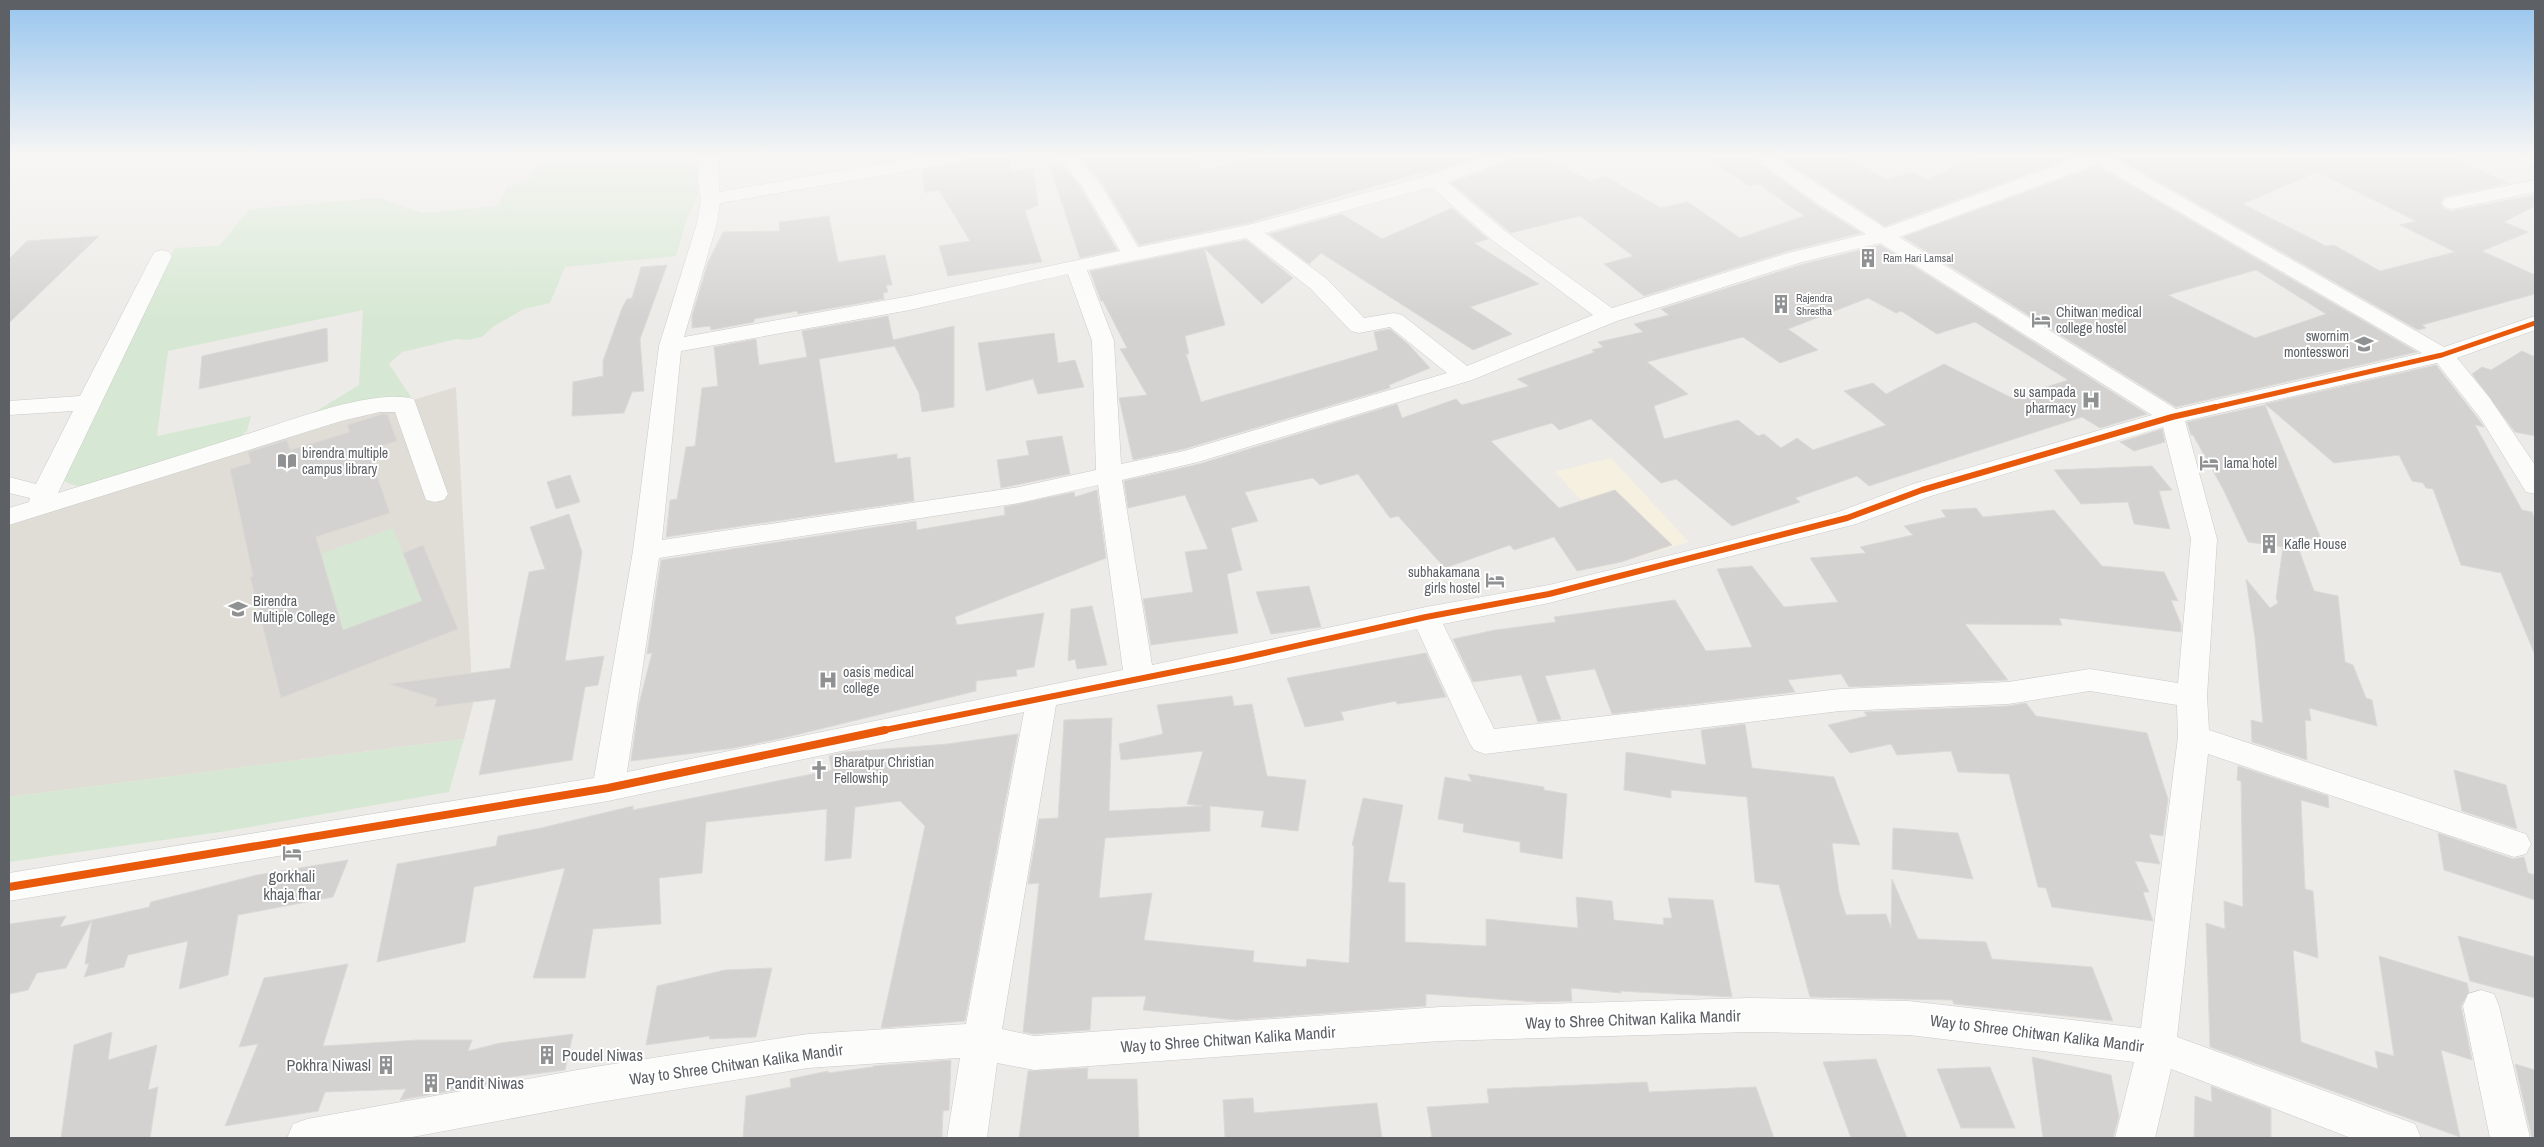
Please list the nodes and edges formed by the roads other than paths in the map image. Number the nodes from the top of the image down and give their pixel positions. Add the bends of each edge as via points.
1 (709, 211) edge
2 (1106, 211) edge
3 (1324, 211) edge
4 (1470, 211) edge
5 (1844, 211) edge
6 (1952, 211) edge
7 (2191, 211) edge
8 (1250, 231) junction
9 (1883, 236) junction
10 (1132, 254) junction
11 (162, 256) dead end
12 (1075, 266) junction
13 (1609, 316) junction
14 (2535, 323) edge
15 (670, 346) junction
16 (2442, 355) junction
17 (1464, 375) junction
18 (89, 403) junction
19 (9, 408) edge
20 (2172, 417) junction
21 (1109, 475) junction
22 (9, 485) edge
23 (2535, 486) edge
24 (435, 494) dead end
25 (43, 501) junction
26 (9, 516) edge
27 (647, 551) junction
28 (1426, 616) junction
29 (1139, 679) junction
30 (2192, 696) junction
31 (1042, 697) junction
32 (2194, 737) junction
33 (608, 788) junction
34 (2514, 844) dead end
35 (9, 887) edge
36 (2481, 1006) dead end
37 (981, 1042) junction
38 (2156, 1047) junction
39 (307, 1138) edge
40 (967, 1138) edge
41 (2135, 1138) edge
42 (2401, 1138) edge
43 (2510, 1138) edge

1 - 15 street
2 - 10 street
3 - 8 street
4 - 13 street
5 - 9 street
6 - 9 street
7 - 16 street
8 - 10 street
8 - 17 street via 1319,284 1359,326 1394,320
9 - 13 street via 1795,257
9 - 20 street
10 - 12 street
11 - 18 street
12 - 15 street via 910,303
12 - 21 street via 1103,341
13 - 17 street
14 - 16 street
15 - 27 street
16 - 20 street
16 - 23 street via 2497,421
17 - 21 street via 1189,457
18 - 19 street
18 - 25 street
20 - 28 street via 1922,490 1847,518 1722,552 1549,594
20 - 30 street via 2204,539
21 - 27 street via 1019,495
21 - 29 street
22 - 25 street
24 - 25 street via 408,419 406,404 380,404
25 - 26 street
27 - 33 street
28 - 29 street
28 - 30 street via 1485,742 1840,700 2008,693 2090,680
29 - 31 street
30 - 32 street
31 - 33 street
31 - 37 street
32 - 34 street
32 - 38 street
33 - 35 street
36 - 43 street
37 - 38 street, Way to Shree Chitwan Kalika Mandir via 1034,1053 1440,1024 1750,1016 1909,1018
37 - 39 street, Way to Shree Chitwan Kalika Mandir via 808,1051 594,1085
37 - 40 street
38 - 41 street
38 - 42 street, Way to Shree Chitwan Kalika Mandir

